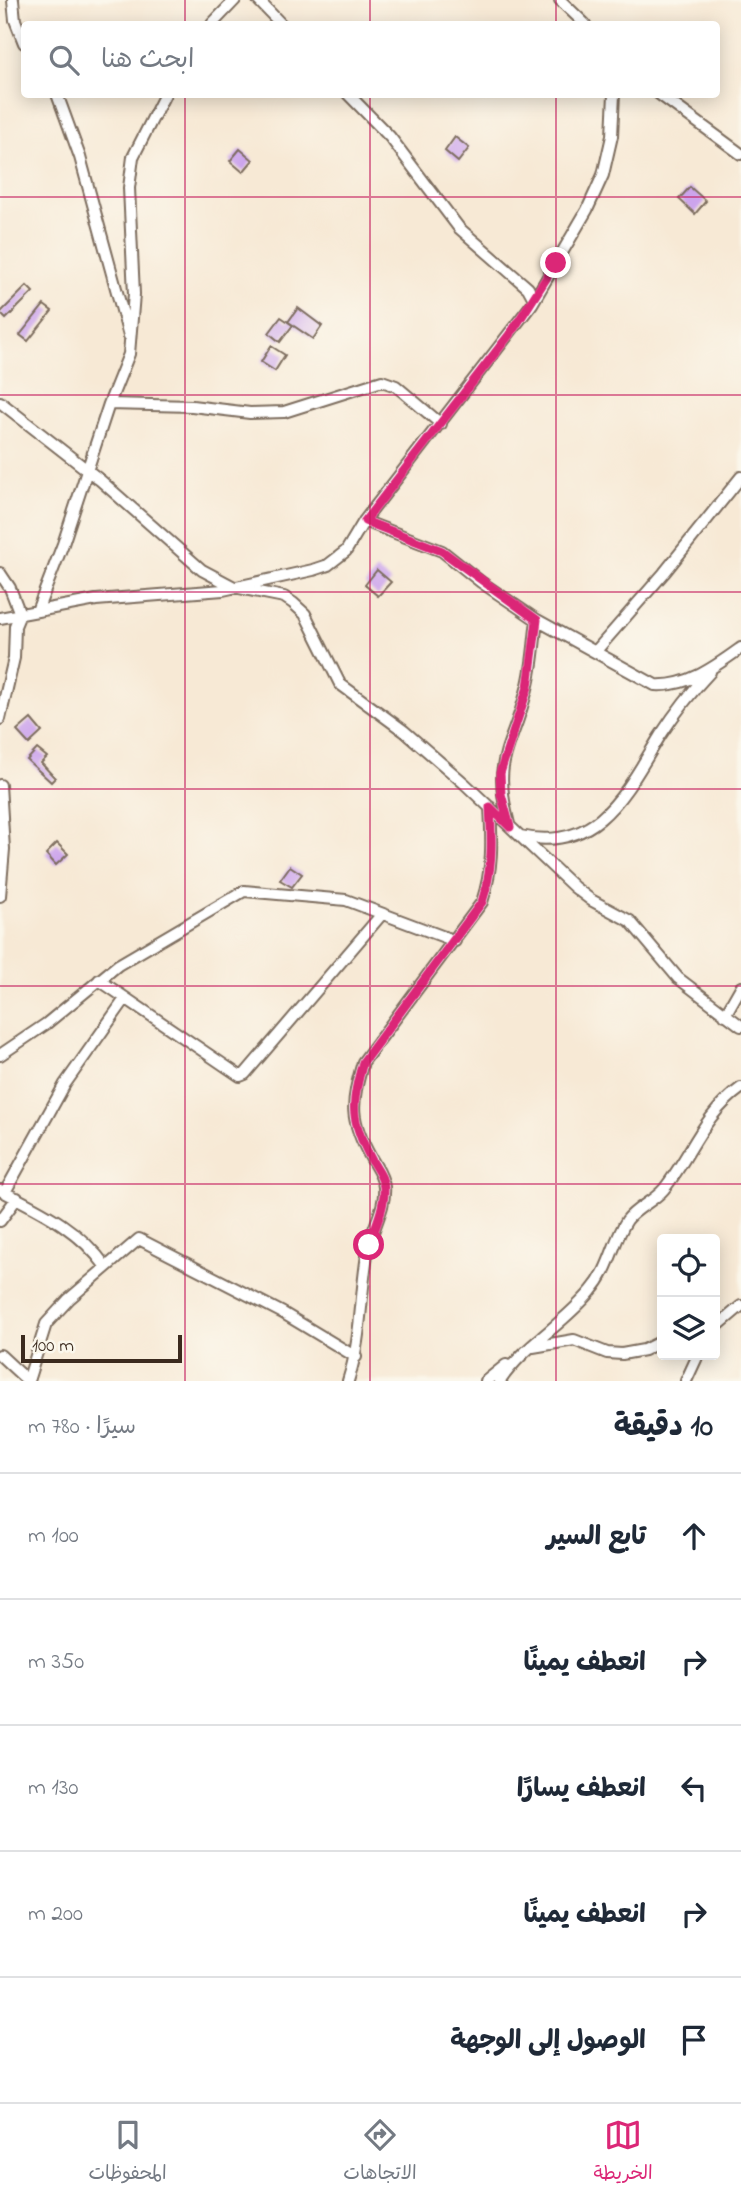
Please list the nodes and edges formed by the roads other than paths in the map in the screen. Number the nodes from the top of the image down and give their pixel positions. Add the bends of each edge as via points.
1 (13, 0) edge
2 (235, 0) edge
3 (258, 0) edge
4 (548, 0) edge
5 (561, 0) edge
6 (571, 8) junction
7 (215, 21) edge
8 (278, 21) edge
9 (582, 21) edge
10 (21, 35) edge
11 (58, 98) edge
12 (163, 98) edge
13 (352, 98) edge
14 (614, 98) edge
15 (664, 98) edge
16 (741, 154) edge
17 (532, 304) junction
18 (131, 343) junction
19 (0, 402) edge
20 (109, 404) junction
21 (441, 424) junction
22 (89, 471) junction
23 (741, 477) edge
24 (365, 521) junction
25 (0, 573) edge
26 (234, 587) junction
27 (37, 611) junction
28 (20, 614) junction
29 (0, 618) edge
30 (537, 620) junction
31 (741, 648) edge
32 (595, 652) junction
33 (716, 665) junction
34 (0, 719) edge
35 (0, 785) edge
36 (490, 807) junction
37 (510, 827) junction
38 (519, 836) junction
39 (0, 897) edge
40 (382, 914) junction
41 (455, 941) junction
42 (99, 980) junction
43 (741, 987) edge
44 (125, 999) junction
45 (725, 1015) junction
46 (741, 1026) edge
47 (0, 1055) edge
48 (741, 1088) edge
49 (2, 1191) edge
50 (17, 1198) junction
51 (0, 1221) edge
52 (106, 1267) junction
53 (741, 1306) edge
54 (720, 1324) edge
55 (657, 1343) edge
56 (526, 1349) junction
57 (0, 1355) edge
58 (356, 1357) junction
59 (696, 1360) edge
60 (28, 1381) edge
61 (348, 1381) edge
62 (486, 1381) edge
63 (500, 1381) edge
64 (686, 1381) edge

1 - 10 street
2 - 7 street
3 - 8 street
4 - 6 street
5 - 6 street
6 - 9 street
11 - 18 street via 80,157
12 - 18 street via 133,157 128,188 134,294
13 - 17 street via 390,137 459,228 528,288
14 - 17 street via 603,175
15 - 16 street
17 - 21 street
18 - 20 street
19 - 22 street
20 - 21 street via 284,412 382,381 396,386
20 - 22 street
21 - 24 street
22 - 26 street via 202,570
22 - 27 street
23 - 32 street
24 - 26 street via 346,551 328,565
24 - 30 street via 442,551
25 - 28 street
26 - 27 street via 96,600
26 - 36 street via 274,594 293,603 305,614 340,684 404,731
27 - 28 street
28 - 29 street
28 - 34 street
30 - 32 street
30 - 37 street via 528,687 500,773
31 - 33 street
32 - 33 street via 655,685 677,684
33 - 38 street via 599,822 564,838 544,841
35 - 39 street via 5,849
36 - 37 street
36 - 41 street via 490,878 482,902
37 - 38 street
38 - 45 street via 591,900 630,921 678,978
40 - 41 street
40 - 42 street via 346,900 244,891
40 - 44 street via 246,1074 234,1073
41 - 58 street via 363,1062 354,1092 352,1116 357,1133 384,1185 369,1245
42 - 44 street
42 - 47 street
43 - 45 street
44 - 49 street via 65,1084
45 - 46 street
48 - 56 street via 709,1117 665,1188 628,1219 610,1265 592,1291 561,1324
49 - 50 street
50 - 51 street
50 - 52 street via 50,1214 82,1238
52 - 58 street via 127,1247 146,1240
52 - 60 street via 46,1324
53 - 54 street
55 - 56 street via 622,1354 574,1340
56 - 62 street
56 - 63 street
57 - 60 street
58 - 61 street
59 - 64 street

